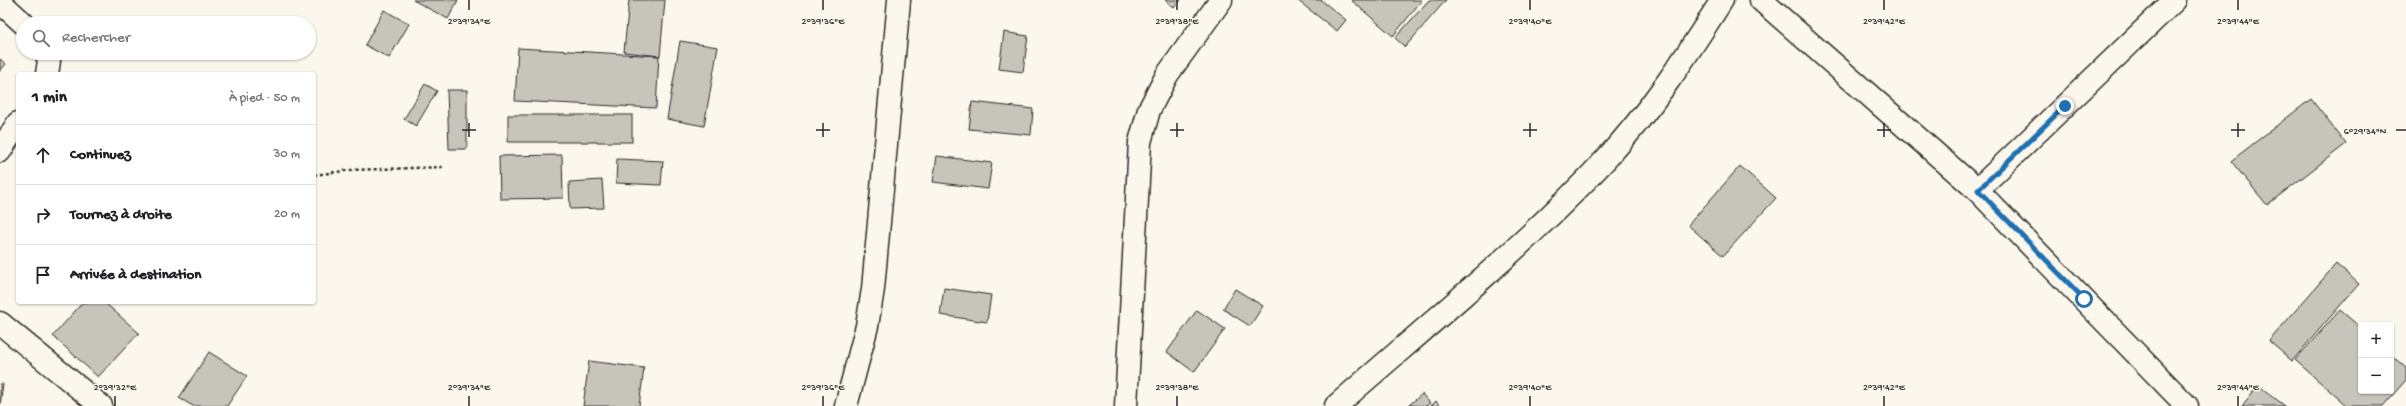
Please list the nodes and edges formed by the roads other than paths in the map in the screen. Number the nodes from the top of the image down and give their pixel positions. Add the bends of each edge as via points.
1 (898, 0) edge
2 (1222, 0) edge
3 (1722, 0) edge
4 (1761, 0) edge
5 (2175, 0) edge
6 (0, 2) edge
7 (16, 17) edge
8 (49, 60) edge
9 (48, 72) edge
10 (16, 126) edge
11 (0, 151) edge
12 (1978, 190) junction
13 (0, 323) edge
14 (101, 406) edge
15 (846, 406) edge
16 (1126, 406) edge
17 (1336, 406) edge
18 (2187, 406) edge

1 - 15 street via 873,289 867,326
2 - 16 street via 1167,75 1149,110 1140,142
3 - 17 street via 1679,69 1607,157 1543,224
4 - 12 street
5 - 12 street
6 - 7 street
8 - 9 street
10 - 11 street
12 - 18 street
13 - 14 street

